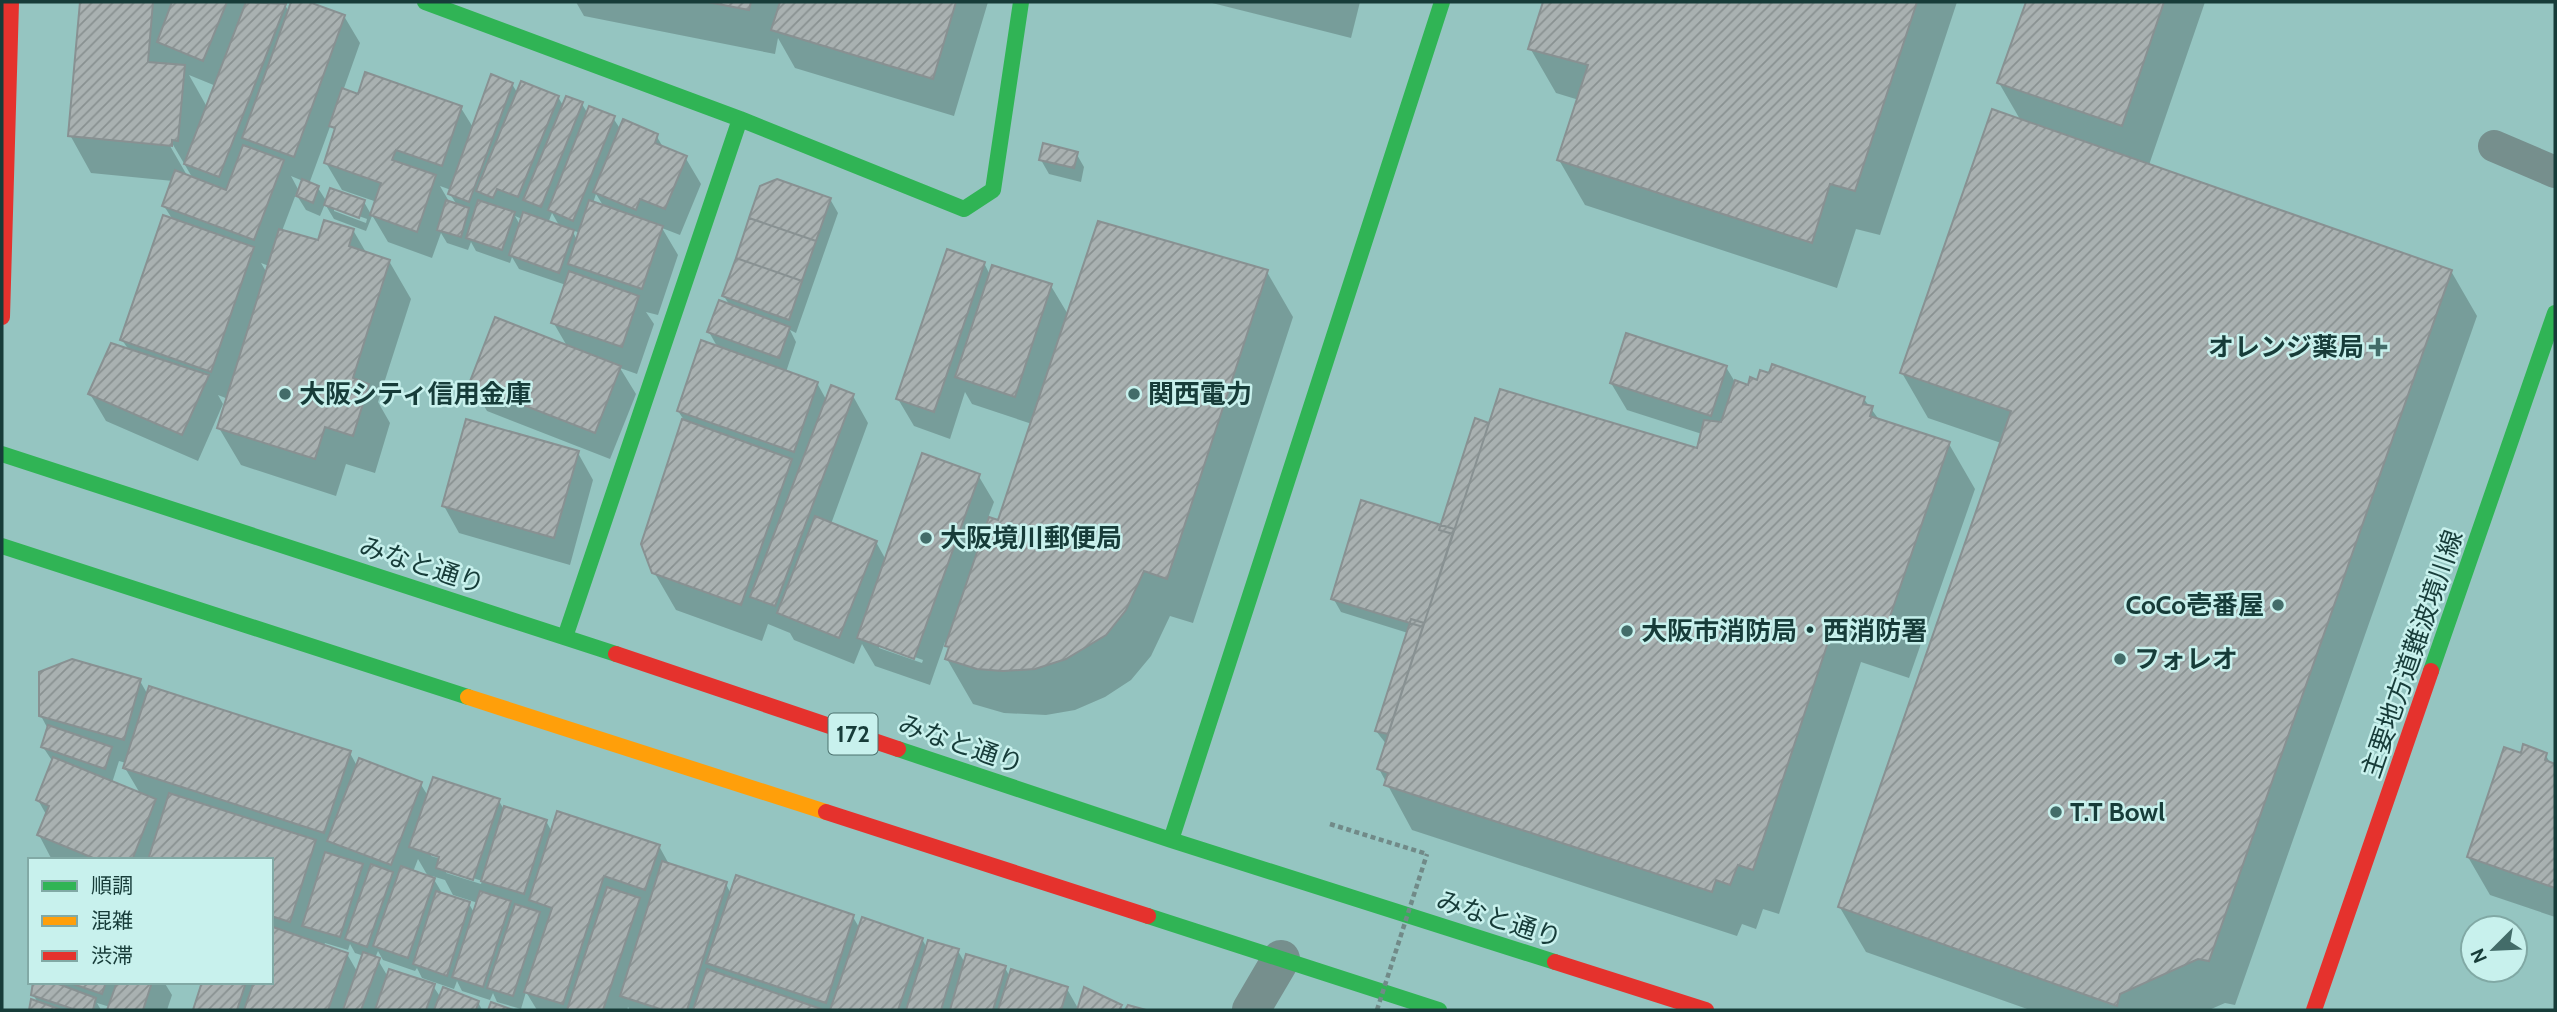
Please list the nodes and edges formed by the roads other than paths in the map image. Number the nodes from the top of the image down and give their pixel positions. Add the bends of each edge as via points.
1 (10, 2) edge
2 (425, 2) edge
3 (1021, 2) edge
4 (1441, 2) edge
5 (740, 119) junction
6 (2494, 146) dead end
7 (2555, 172) edge
8 (2555, 313) edge
9 (2, 317) edge
10 (2, 454) edge
11 (2, 546) edge
12 (565, 637) junction
13 (1171, 840) junction
14 (1281, 959) junction
15 (1251, 1010) edge
16 (1439, 1010) edge
17 (1706, 1010) edge
18 (2314, 1010) edge

1 - 9 main road
2 - 5 main road
3 - 5 main road via 993,190 964,209
4 - 13 main road
5 - 12 main road
6 - 7 lane
8 - 18 main road, 主要地方道難波境川線
10 - 12 main road, みなと通り / 172
11 - 14 main road
12 - 13 main road, みなと通り / 172
13 - 17 main road, みなと通り / 172
14 - 15 street
14 - 16 main road

